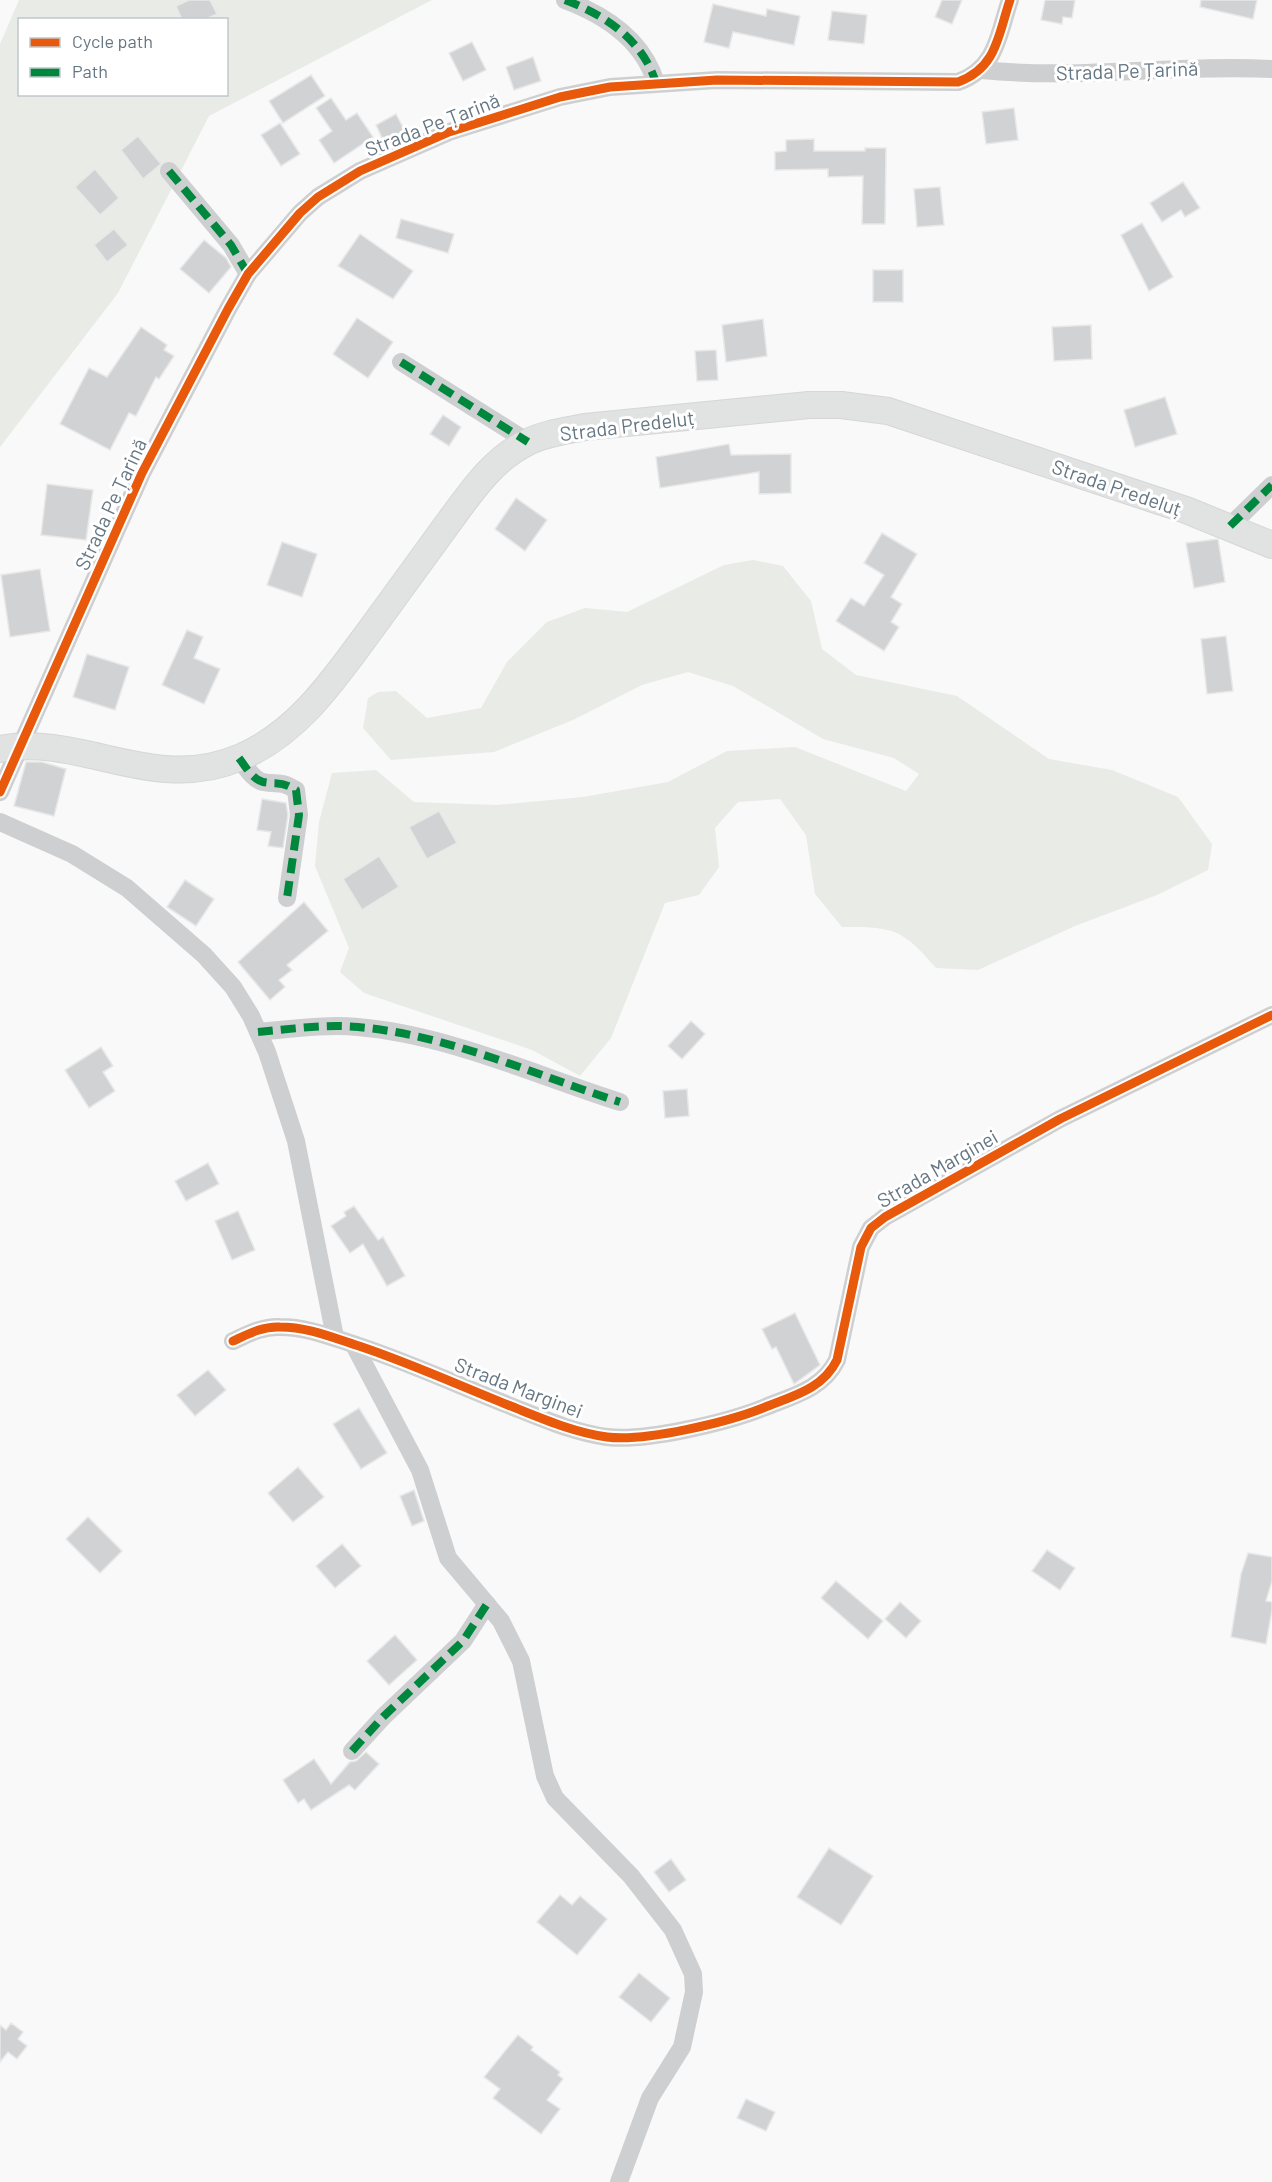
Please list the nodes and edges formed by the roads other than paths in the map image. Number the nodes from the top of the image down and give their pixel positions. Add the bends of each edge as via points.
1 (565, 0) edge
2 (1010, 0) edge
3 (1272, 69) edge
4 (982, 70) junction
5 (656, 83) junction
6 (169, 171) dead end
7 (248, 274) junction
8 (401, 362) dead end
9 (528, 442) junction
10 (1272, 485) edge
11 (1230, 526) junction
12 (1272, 545) edge
13 (11, 747) edge
14 (239, 758) junction
15 (0, 792) edge
16 (0, 822) edge
17 (287, 898) dead end
18 (1272, 1015) edge
19 (258, 1032) junction
20 (620, 1102) dead end
21 (335, 1337) junction
22 (233, 1341) dead end
23 (354, 1345) junction
24 (487, 1604) junction
25 (352, 1751) dead end
26 (620, 2182) edge

1 - 5 street via 600,16 629,38 651,67
2 - 4 street via 990,60
3 - 4 street, Strada Pe Țarină
4 - 5 street, Strada Pe Țarină via 958,82 942,83
5 - 7 street, Strada Pe Țarină via 560,97 401,151 318,197
6 - 7 street via 231,245
7 - 13 street, Strada Pe Țarină via 142,473
8 - 9 street
9 - 11 main road, Strada Predeluț via 596,426 809,405 866,407 918,419
9 - 14 main road, Strada Predeluț via 510,453 477,485 339,672 305,711 264,747
10 - 11 street
11 - 12 main road, Strada Predeluț
13 - 14 main road, Strada Predeluț via 42,746 159,770 210,767
13 - 15 street, Strada Pe Țarină
14 - 17 street via 262,782 281,781 296,790 299,815
16 - 19 street via 72,854 128,888 204,955 233,987
18 - 23 street, Strada Marginei via 1060,1119 885,1217 871,1228 861,1247 832,1371 800,1395 744,1416 647,1436 609,1437 570,1430 410,1363
19 - 20 street via 356,1026 401,1032
19 - 21 street via 296,1141
21 - 22 street, Strada Marginei via 278,1327 258,1330
21 - 23 street, Strada Marginei
23 - 24 street via 420,1470 448,1558
24 - 25 street via 463,1641
24 - 26 street via 501,1621 521,1661 545,1776 555,1798 632,1876 673,1930 693,1974 694,1992 682,2047 650,2098

